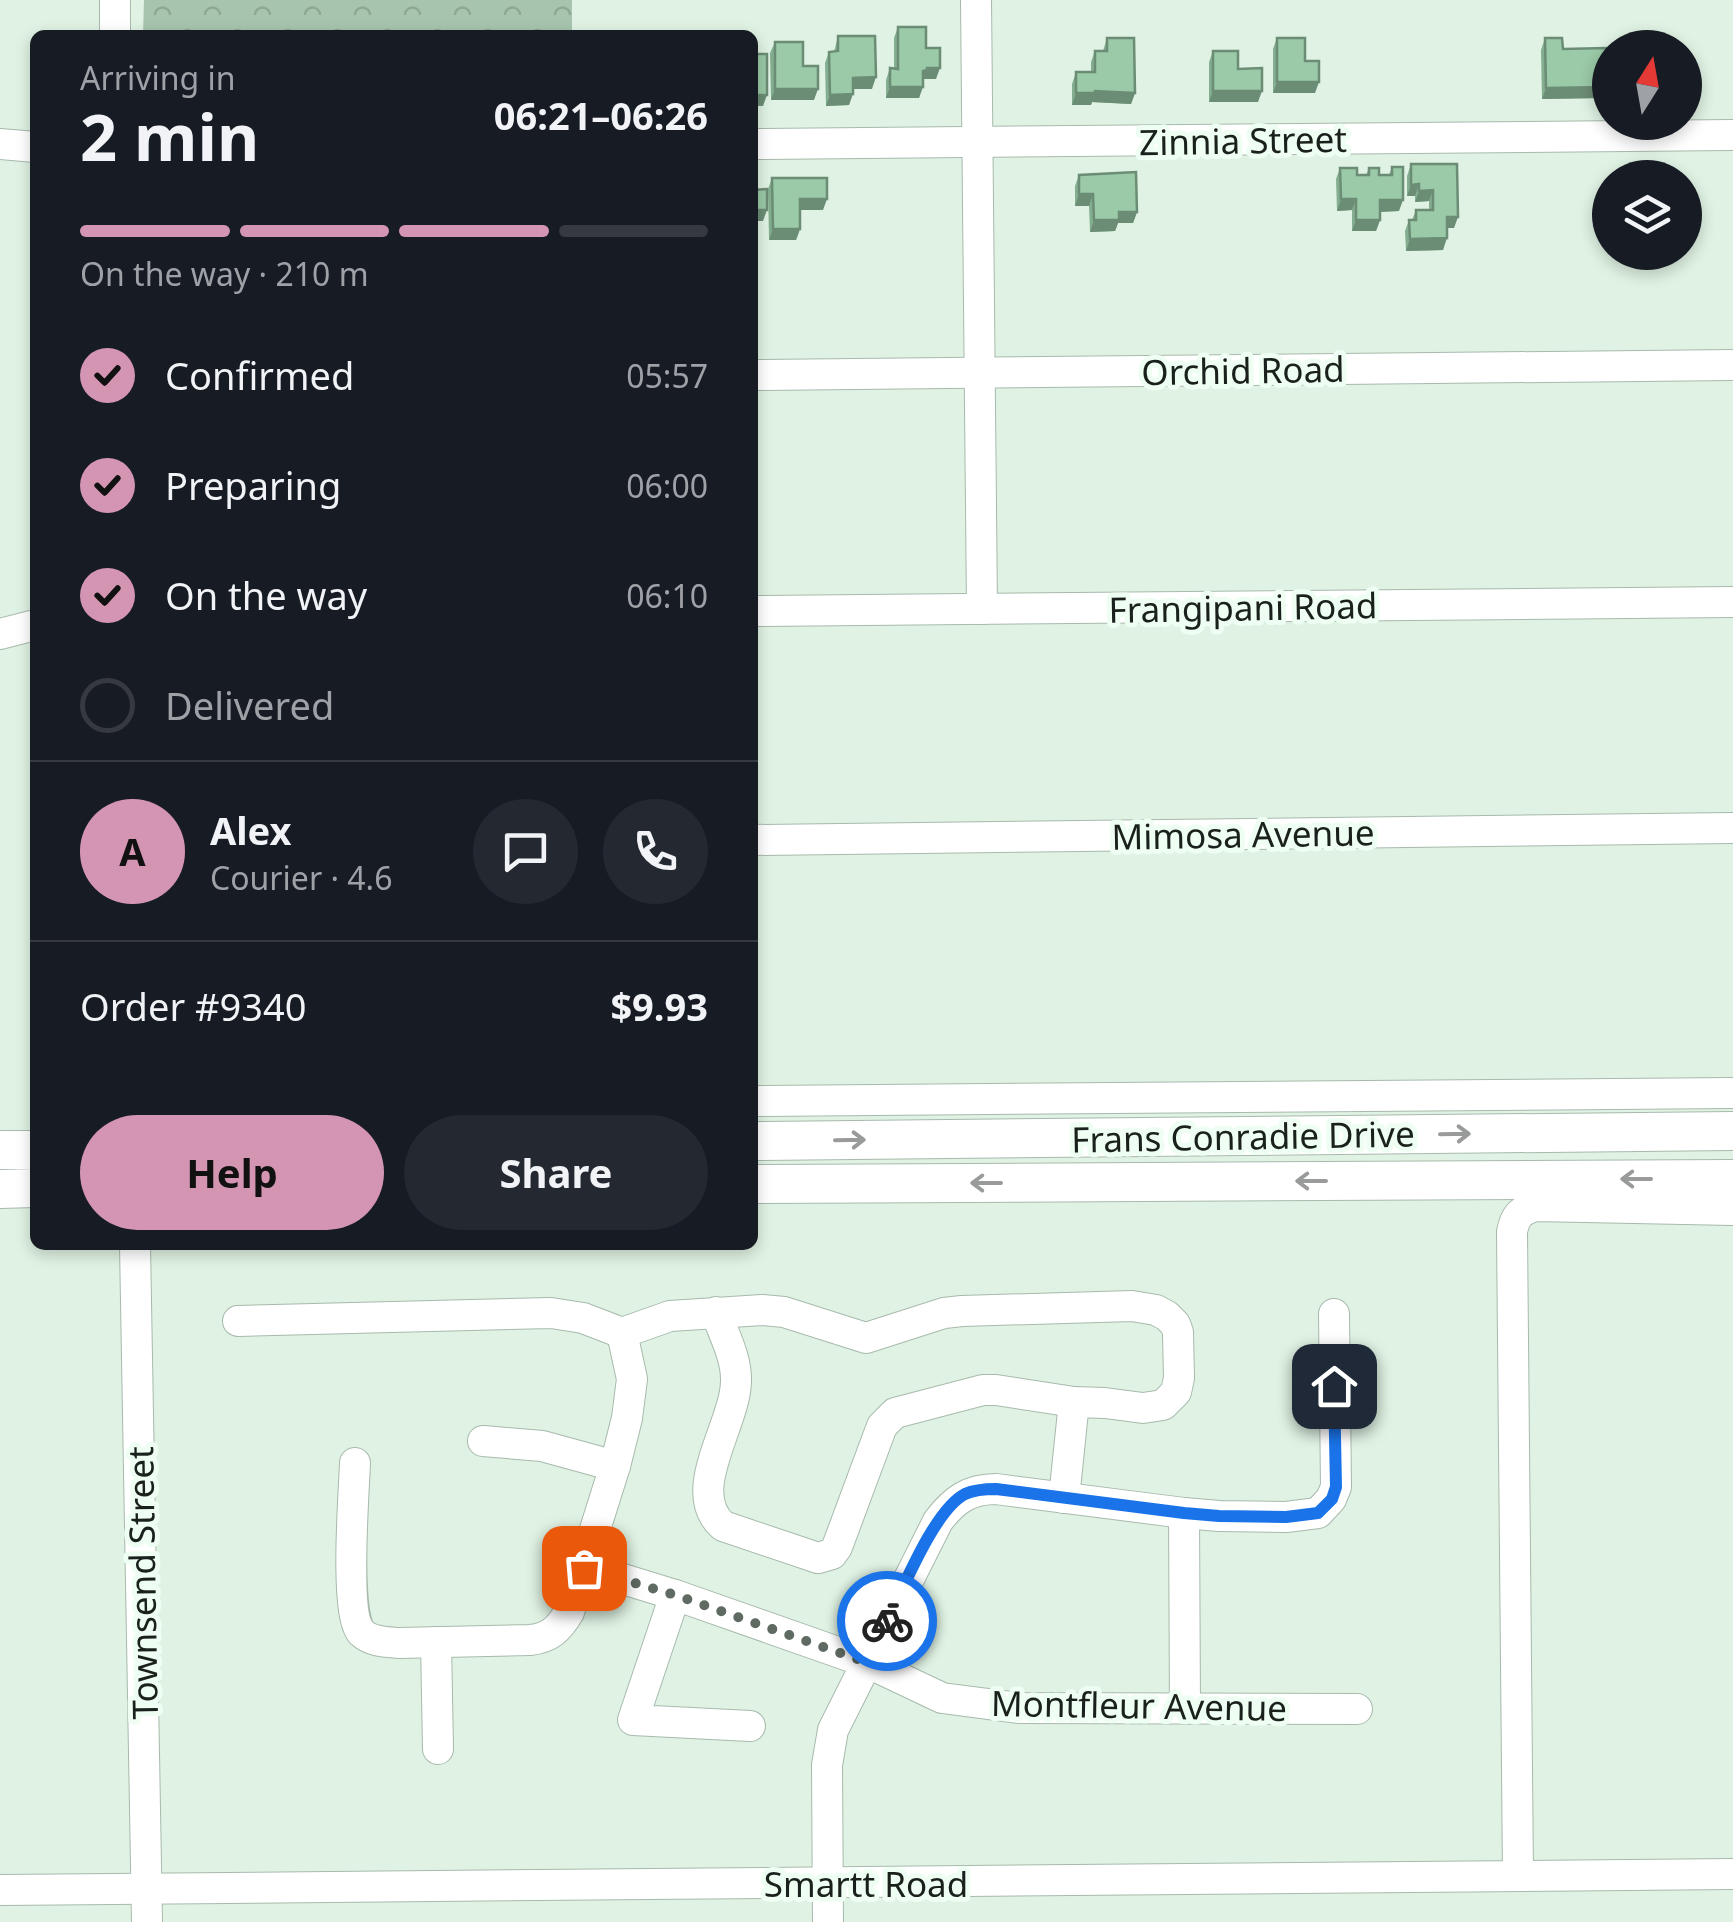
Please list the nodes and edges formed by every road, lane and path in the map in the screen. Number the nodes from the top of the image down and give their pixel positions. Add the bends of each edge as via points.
1 (114, 0) edge
2 (976, 0) edge
3 (115, 30) edge
4 (1733, 135) edge
5 (978, 142) junction
6 (0, 144) edge
7 (758, 144) edge
8 (30, 147) edge
9 (1733, 365) edge
10 (980, 372) junction
11 (758, 374) edge
12 (1733, 602) edge
13 (982, 609) junction
14 (758, 612) edge
15 (30, 626) edge
16 (0, 634) edge
17 (1733, 828) edge
18 (758, 840) edge
19 (1733, 1093) edge
20 (758, 1102) edge
21 (1733, 1131) edge
22 (758, 1141) edge
23 (0, 1150) edge
24 (30, 1150) edge
25 (1733, 1179) edge
26 (758, 1184) edge
27 (0, 1188) edge
28 (30, 1188) edge
29 (1733, 1210) edge
30 (135, 1250) edge
31 (716, 1312) junction
32 (1334, 1314) dead end
33 (238, 1321) dead end
34 (622, 1332) junction
35 (1074, 1402) junction
36 (484, 1441) dead end
37 (355, 1463) dead end
38 (615, 1466) junction
39 (1064, 1498) junction
40 (1184, 1513) junction
41 (584, 1568) junction
42 (675, 1595) junction
43 (436, 1642) junction
44 (866, 1662) junction
45 (1185, 1709) junction
46 (1357, 1709) dead end
47 (750, 1726) dead end
48 (438, 1749) dead end
49 (1733, 1874) edge
50 (1518, 1876) junction
51 (827, 1883) junction
52 (147, 1887) junction
53 (0, 1890) edge
54 (148, 1922) edge
55 (828, 1922) edge

1 - 3 street
2 - 5 street
4 - 5 street, Zinnia Street
5 - 7 street, Zinnia Street
5 - 10 street
6 - 8 street
9 - 10 street, Orchid Road
10 - 11 street, Orchid Road
10 - 13 street
12 - 13 street, Frangipani Road
13 - 14 street, Frangipani Road
15 - 16 street
17 - 18 street, Mimosa Avenue
19 - 20 street
22 -> 21 main road, Frans Conradie Drive
23 - 24 main road
25 -> 26 main road, Frans Conradie Drive
27 - 28 main road
29 - 50 street via 1535,1206 1518,1214 1512,1232
30 - 52 street, Townsend Street
31 - 34 street via 670,1316
31 - 35 street via 784,1312 866,1338 962,1310 1132,1306 1156,1310 1175,1324 1179,1378 1170,1400 1155,1408
31 - 35 street via 737,1383 707,1504 722,1526 803,1555 832,1554 882,1426 895,1413 983,1390
32 - 40 street via 1332,1499 1308,1516
33 - 34 street via 551,1313
34 - 38 street via 632,1379
35 - 39 street
36 - 38 street via 555,1448
37 - 43 street via 355,1622 363,1634 383,1641
38 - 41 street
39 - 40 street
39 - 44 street via 996,1489 958,1499 938,1521
40 - 45 street
41 - 42 street, Montfleur Avenue
41 - 43 street via 568,1612 548,1636
42 - 44 street, Montfleur Avenue
42 - 47 street via 632,1720
43 - 48 street
44 - 45 street, Montfleur Avenue via 950,1699 1018,1708
44 - 51 street via 828,1746
45 - 46 street, Montfleur Avenue
49 - 50 street, Smartt Road
50 - 51 street, Smartt Road
51 - 52 street, Smartt Road
51 - 55 street
52 - 53 street, Smartt Road
52 - 54 street, Townsend Street

